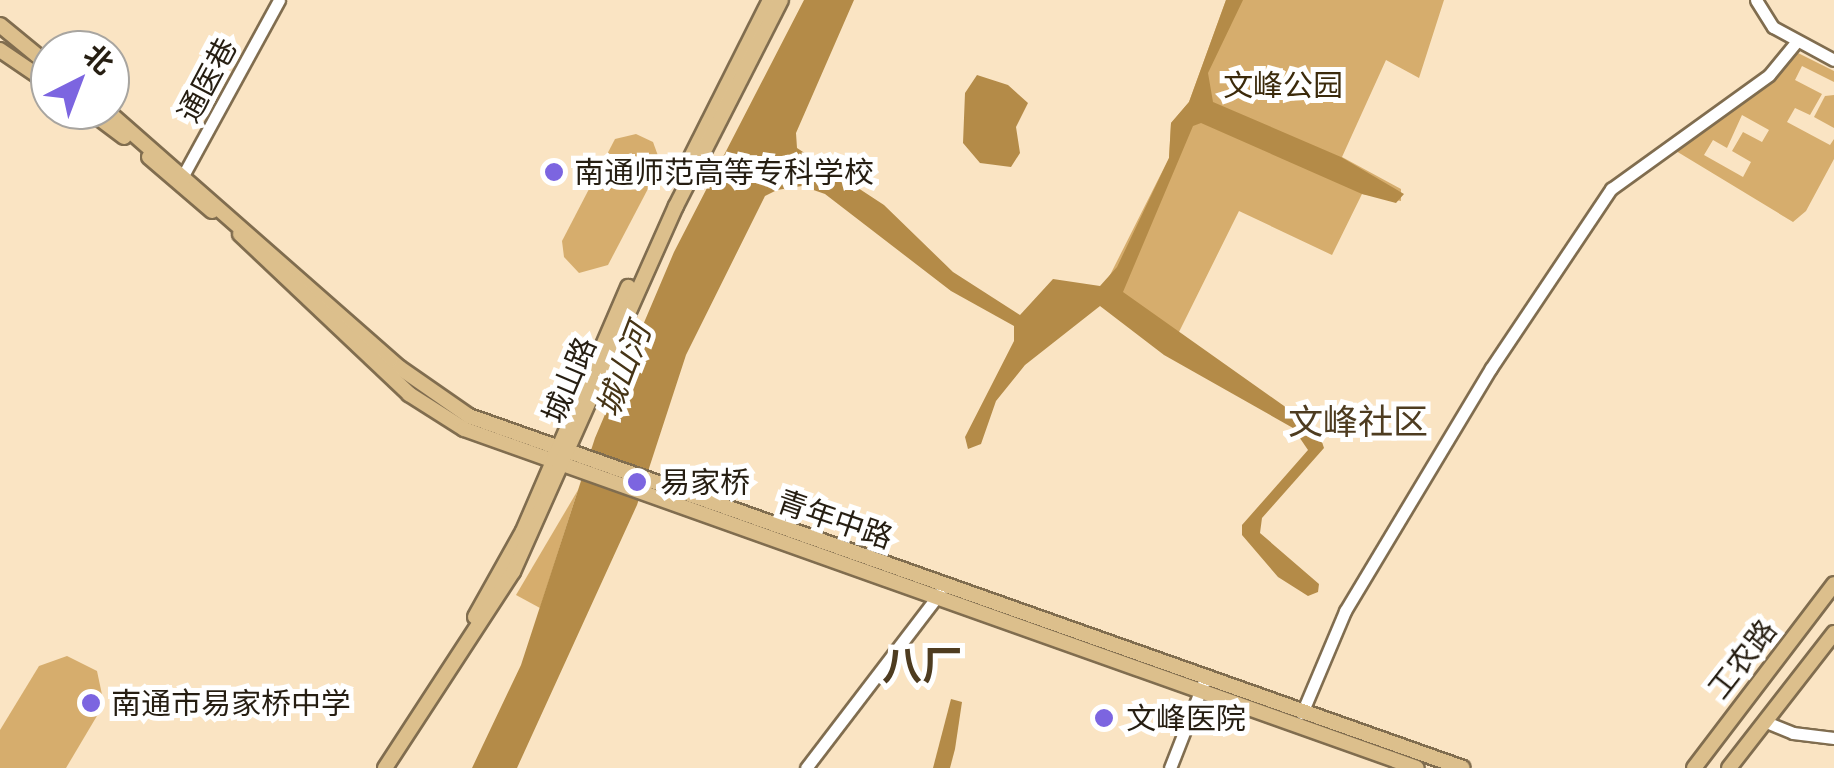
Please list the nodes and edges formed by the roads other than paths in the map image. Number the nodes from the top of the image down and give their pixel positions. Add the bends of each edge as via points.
1 (278, 0) edge
2 (770, 0) edge
3 (781, 0) edge
4 (1756, 0) edge
5 (0, 25) edge
6 (1796, 41) junction
7 (0, 50) edge
8 (30, 50) edge
9 (1834, 60) edge
10 (30, 70) edge
11 (116, 130) edge
12 (128, 130) edge
13 (182, 178) junction
14 (567, 459) junction
15 (1834, 584) edge
16 (941, 591) junction
17 (1834, 632) edge
18 (1202, 685) junction
19 (1302, 713) junction
20 (1766, 722) junction
21 (1834, 738) edge
22 (374, 768) edge
23 (385, 768) edge
24 (806, 768) edge
25 (1170, 768) edge
26 (1417, 768) edge
27 (1464, 768) edge
28 (1694, 768) edge
29 (1729, 768) edge

1 - 13 street, 通医巷
2 - 14 main road, 城山路
3 - 14 main road, 城山路 via 676,206
4 - 6 street via 1773,27
5 - 8 main road
6 - 9 street
6 - 19 street via 1770,75 1611,189 1491,368 1346,612
7 - 10 main road
11 - 13 main road, 青年中路
12 - 13 main road, 青年中路
13 - 14 main road, 青年中路 via 429,392
14 - 16 main road, 青年中路
14 - 22 main road, 城山路
14 - 23 main road, 城山路 via 514,572
15 - 28 main road, 工农路
16 - 18 main road, 青年中路
16 - 24 street
17 - 20 main road, 工农路
18 - 19 main road, 青年中路
18 - 25 street
18 - 26 main road, 青年中路
19 - 27 main road, 青年中路
20 - 21 street
20 - 29 main road, 工农路

